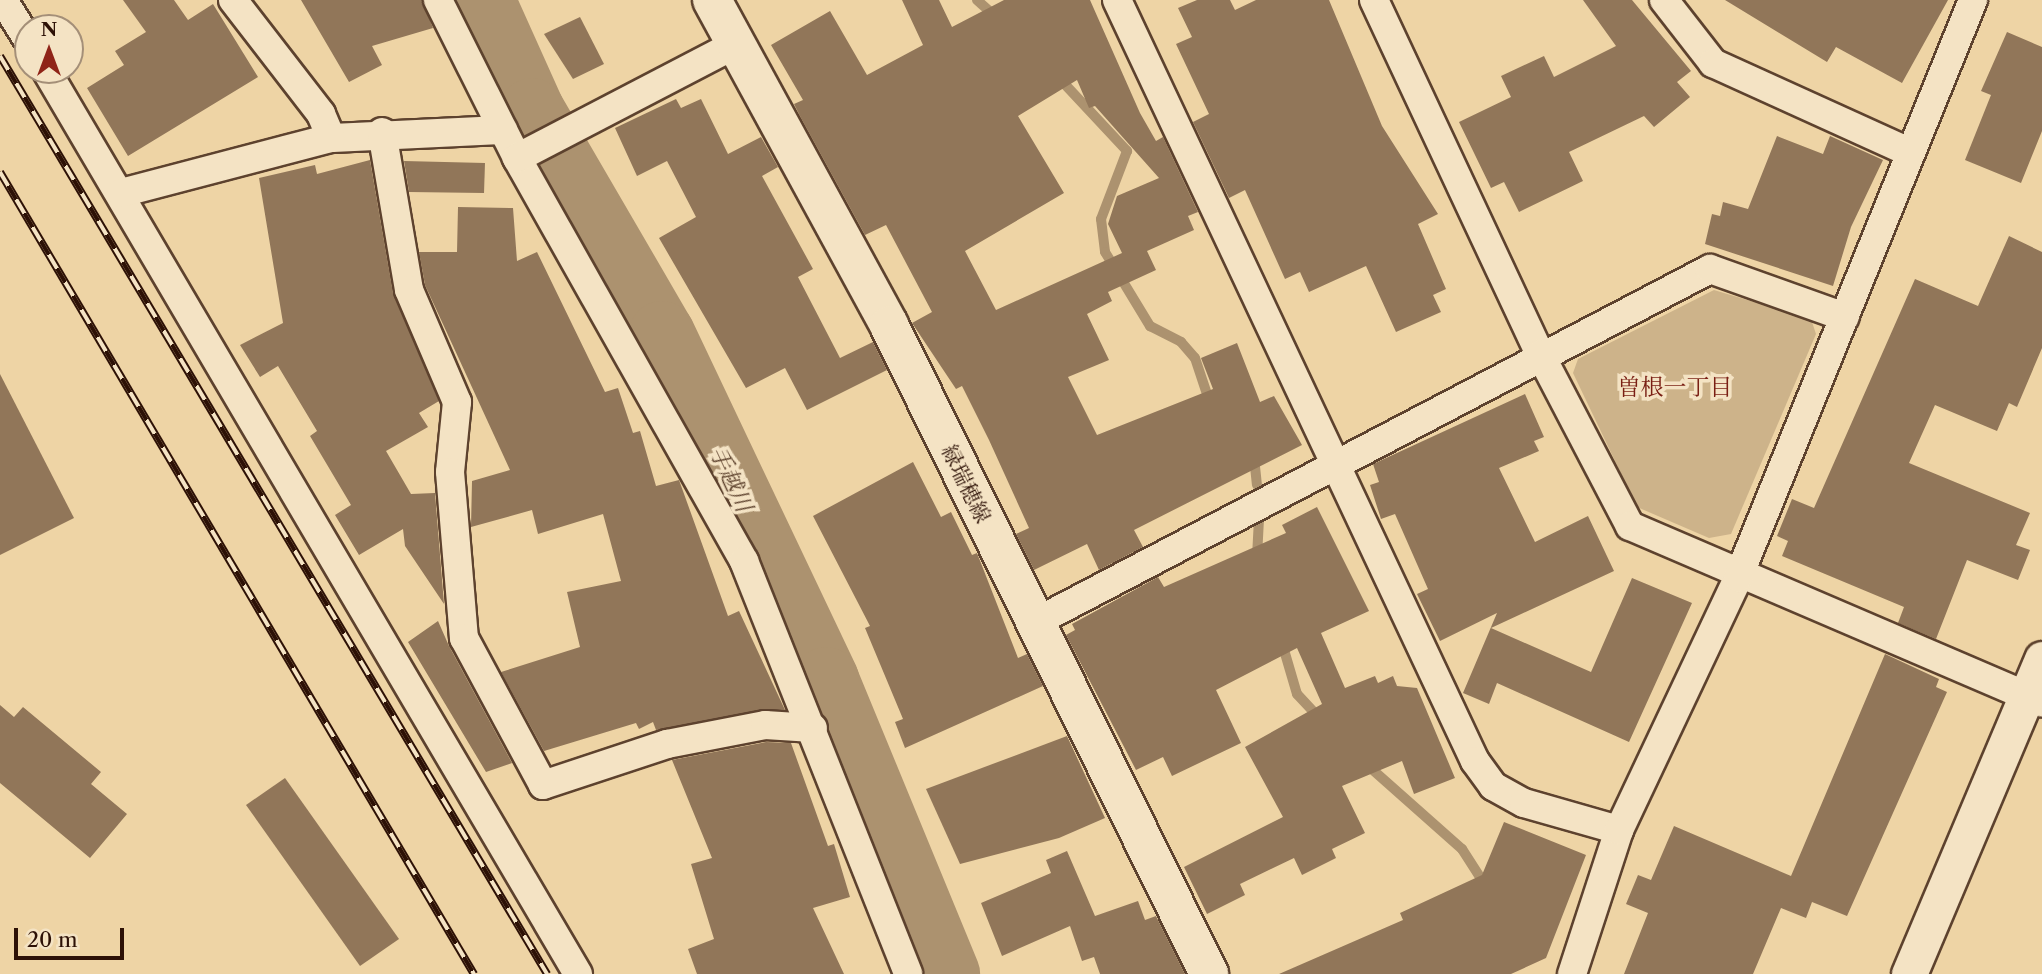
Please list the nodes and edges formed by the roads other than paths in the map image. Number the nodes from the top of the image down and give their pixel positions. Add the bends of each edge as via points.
1 (4, 0) edge
2 (233, 0) edge
3 (438, 0) edge
4 (712, 0) edge
5 (1116, 0) edge
6 (1374, 0) edge
7 (1664, 0) edge
8 (1973, 0) edge
9 (14, 17) edge
10 (736, 44) junction
11 (55, 84) edge
12 (503, 130) junction
13 (382, 132) junction
14 (331, 138) junction
15 (1911, 153) junction
16 (522, 154) junction
17 (121, 193) junction
18 (1845, 317) junction
19 (1540, 354) junction
20 (1337, 466) junction
21 (1738, 578) junction
22 (1034, 623) junction
23 (2042, 659) edge
24 (2034, 700) edge
25 (813, 728) junction
26 (1619, 830) junction
27 (578, 974) edge
28 (908, 974) edge
29 (1209, 974) edge
30 (1572, 974) edge
31 (1909, 974) edge

1 - 9 street
2 - 14 street via 321,114
3 - 12 street
4 - 10 main road, 緑瑞穂線
5 - 20 street
6 - 19 street
7 - 15 street via 1713,63
8 - 15 street
10 - 16 street
10 - 22 main road, 緑瑞穂線 via 889,324
11 - 17 street
12 - 13 street
12 - 16 street
13 - 14 street
13 - 25 street via 409,290 457,402 450,472 464,638 543,785 667,744 765,725
14 - 17 street
15 - 18 street
16 - 25 street via 744,561
17 - 27 street
18 - 19 street via 1710,269
18 - 21 street
19 - 20 street
19 - 21 street via 1630,526
20 - 22 street
20 - 26 street via 1475,761 1493,786 1524,803
21 - 24 street via 1883,632
21 - 26 street
22 - 29 main road, 緑瑞穂線
23 - 24 street
24 - 31 street
25 - 28 street
26 - 30 street

